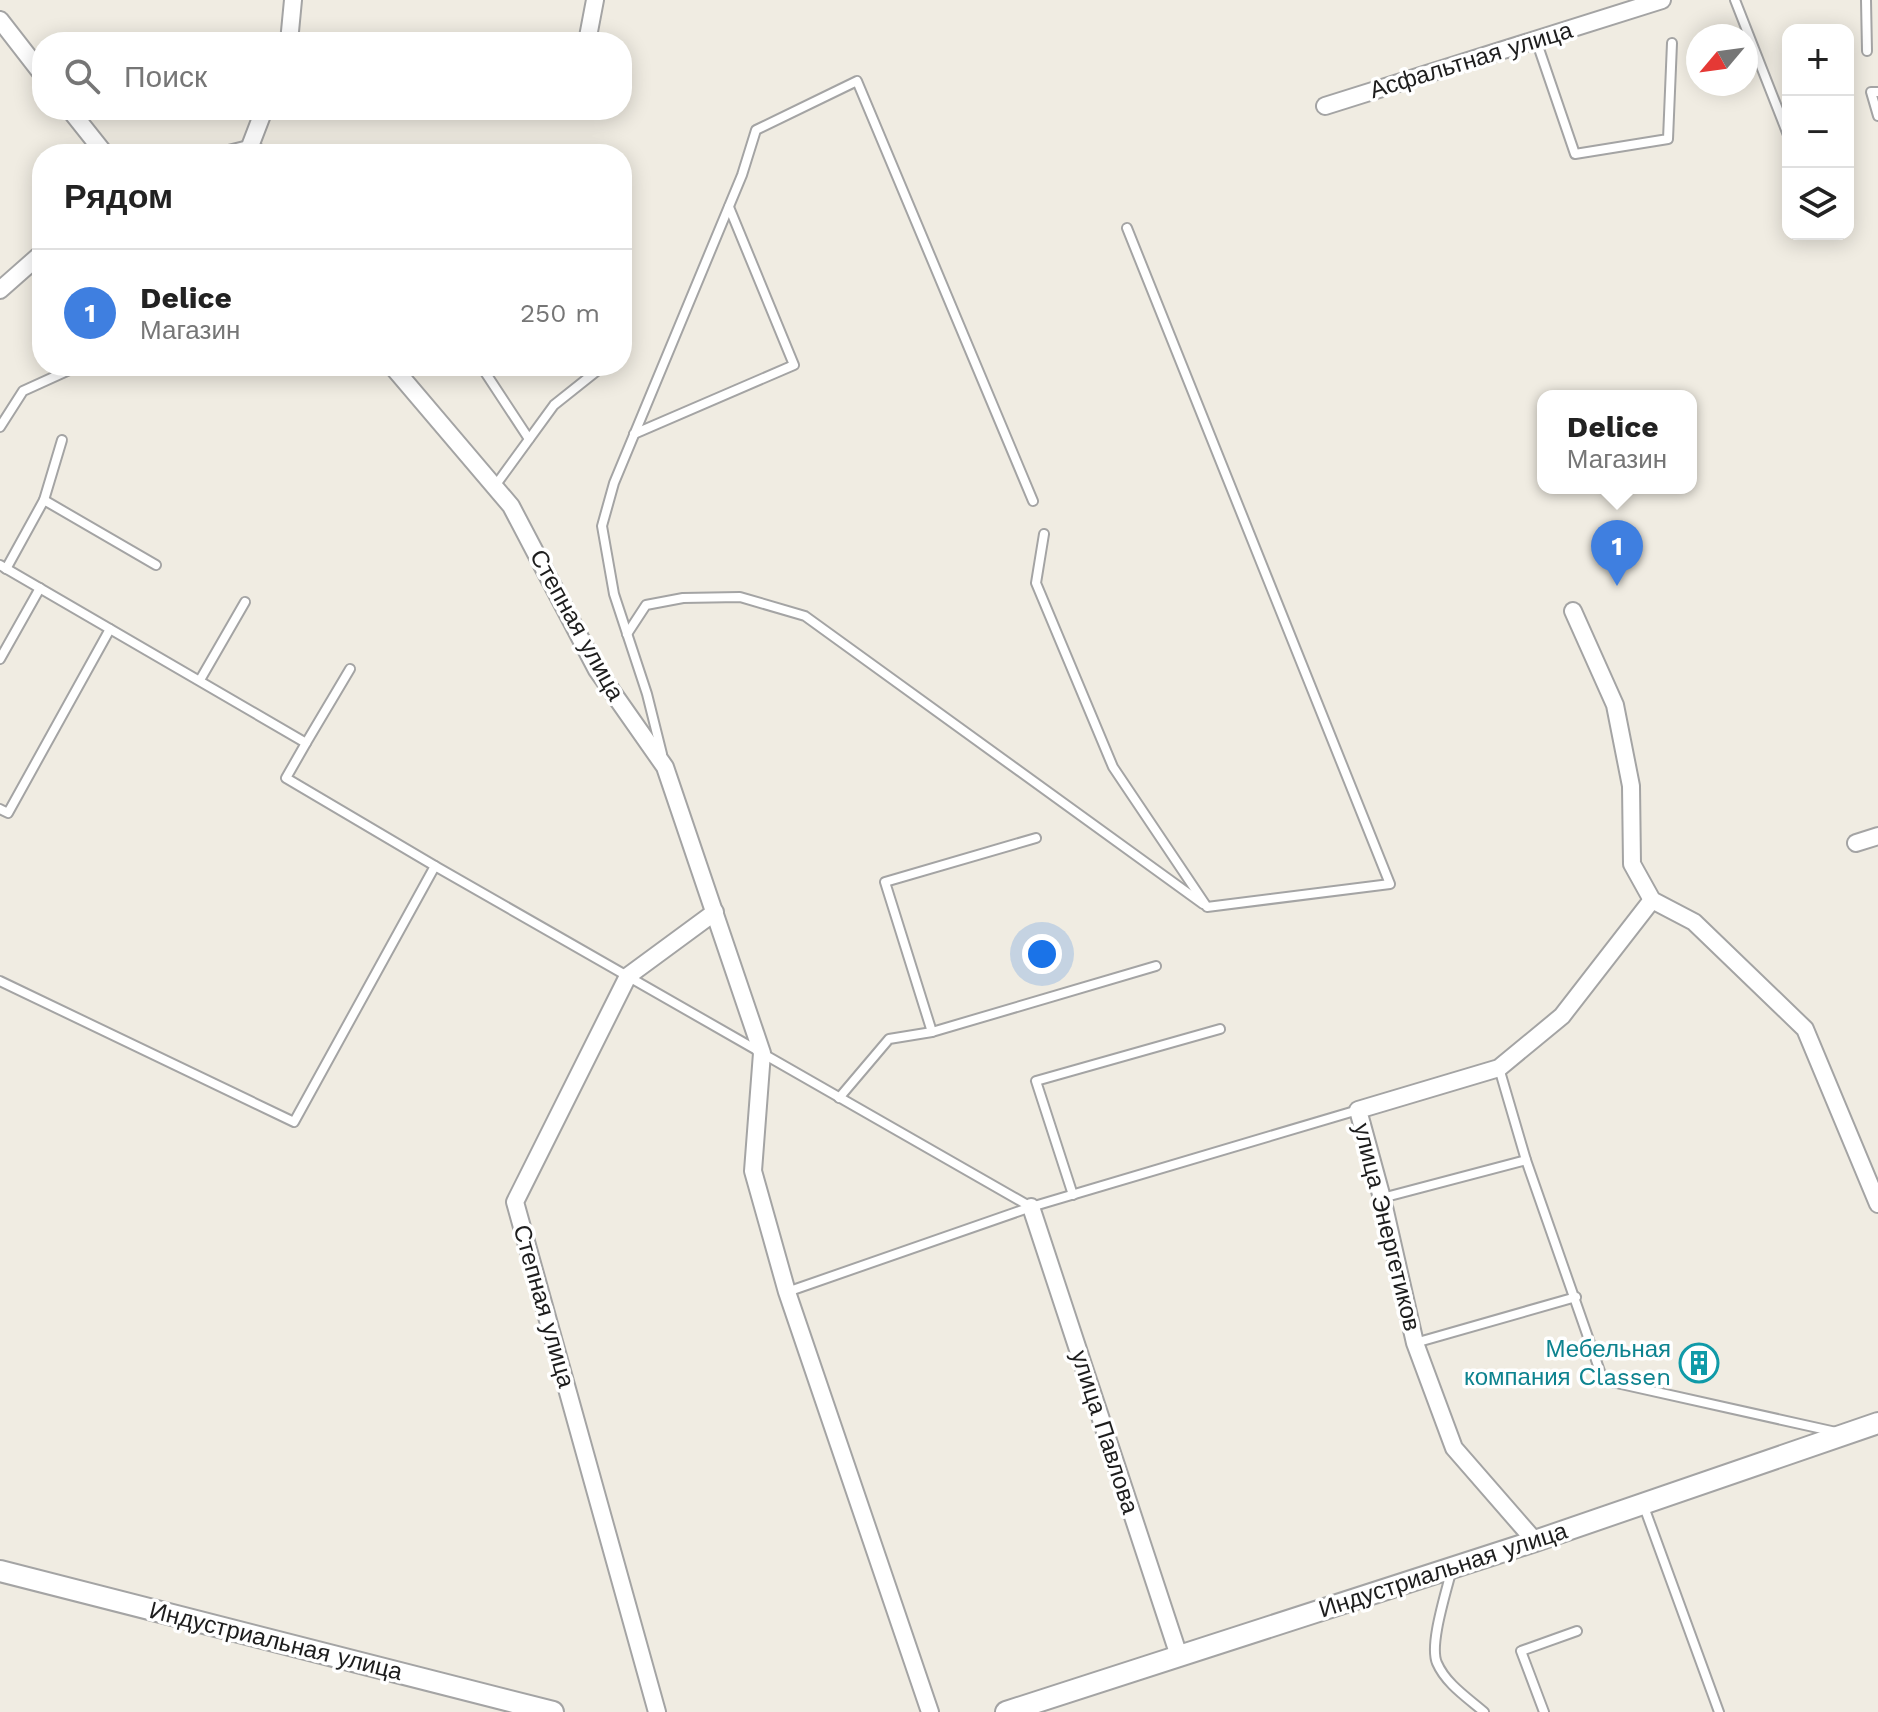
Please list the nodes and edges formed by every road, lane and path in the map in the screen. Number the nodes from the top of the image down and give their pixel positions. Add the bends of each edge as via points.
1 (293, 0) edge
2 (595, 0) edge
3 (1662, 0) edge
4 (1735, 0) edge
5 (1866, 0) edge
6 (0, 20) edge
7 (290, 32) edge
8 (589, 32) edge
9 (1536, 40) junction
10 (1672, 43) dead end
11 (1867, 51) dead end
12 (32, 61) edge
13 (1878, 92) edge
14 (1325, 106) dead end
15 (1878, 116) edge
16 (78, 120) edge
17 (262, 120) edge
18 (1782, 120) edge
19 (97, 144) edge
20 (256, 144) edge
21 (729, 207) junction
22 (1127, 228) dead end
23 (32, 262) edge
24 (0, 290) edge
25 (56, 376) edge
26 (401, 376) edge
27 (488, 376) edge
28 (590, 376) edge
29 (0, 427) edge
30 (634, 434) junction
31 (529, 439) junction
32 (62, 440) dead end
33 (495, 487) junction
34 (44, 500) junction
35 (1033, 501) dead end
36 (1044, 534) dead end
37 (156, 565) dead end
38 (3, 567) edge
39 (40, 588) junction
40 (245, 602) dead end
41 (1573, 611) dead end
42 (110, 629) junction
43 (627, 634) junction
44 (0, 659) edge
45 (350, 669) dead end
46 (200, 680) junction
47 (306, 743) junction
48 (665, 767) junction
49 (0, 809) edge
50 (1878, 836) edge
51 (1036, 838) dead end
52 (1856, 843) dead end
53 (435, 866) junction
54 (1652, 900) junction
55 (1207, 907) junction
56 (715, 912) junction
57 (1156, 966) dead end
58 (628, 976) junction
59 (0, 981) edge
60 (1220, 1029) dead end
61 (932, 1032) junction
62 (762, 1053) junction
63 (1499, 1068) junction
64 (839, 1098) junction
65 (1358, 1110) junction
66 (1526, 1160) junction
67 (1073, 1195) junction
68 (1382, 1198) junction
69 (1878, 1204) edge
70 (1031, 1207) junction
71 (787, 1292) junction
72 (1576, 1297) junction
73 (1415, 1343) junction
74 (1878, 1423) edge
75 (1844, 1434) junction
76 (1643, 1503) junction
77 (1535, 1541) junction
78 (1452, 1567) junction
79 (0, 1571) edge
80 (1577, 1631) dead end
81 (1179, 1656) junction
82 (553, 1712) edge
83 (657, 1712) edge
84 (930, 1712) edge
85 (1006, 1712) edge
86 (1484, 1712) edge
87 (1544, 1712) edge
88 (1719, 1712) edge

1 - 7 street
2 - 8 street
3 - 9 street, Асфальтная улица
4 - 18 lane
5 - 11 lane
6 - 12 street
9 - 10 lane via 1575,154 1668,139
9 - 14 street, Асфальтная улица
13 - 15 lane via 1871,92
16 - 19 street
17 - 20 street
21 - 30 lane
21 - 30 lane via 794,365
21 - 35 lane via 756,130 857,81
22 - 55 lane via 1390,884
23 - 24 street
25 - 29 lane via 23,391
26 - 33 street, Степная улица
27 - 31 lane
28 - 31 lane via 554,405
30 - 43 lane via 602,526
31 - 33 lane
32 - 34 lane
33 - 48 street, Степная улица via 511,506 597,670
34 - 37 lane
34 - 38 lane
36 - 55 lane via 1036,583 1113,767
38 - 39 lane
39 - 42 lane
39 - 44 lane
40 - 46 lane
41 - 54 street via 1615,705 1631,786 1632,864
42 - 46 lane
42 - 49 lane via 8,813
43 - 48 lane
43 - 55 lane via 646,605 683,598 740,597 805,616
45 - 47 lane
46 - 47 lane
47 - 53 lane via 286,778
48 - 56 street, Степная улица
50 - 52 street
51 - 61 lane via 885,882
53 - 58 lane
53 - 59 lane via 294,1122
54 - 63 street, улица Энергетиков via 1562,1016
54 - 69 street via 1694,922 1805,1029
56 - 58 street, Степная улица
56 - 62 street, Степная улица
57 - 61 lane
58 - 62 lane
58 - 83 street, Степная улица via 515,1202
60 - 67 lane via 1036,1081
61 - 64 lane via 889,1039
62 - 64 lane
62 - 71 street, Степная улица via 753,1171
63 - 65 street, улица Энергетиков
63 - 66 lane
64 - 70 lane
65 - 67 lane
65 - 68 street, улица Энергетиков
66 - 68 lane
66 - 72 lane
67 - 70 lane
68 - 73 street, улица Энергетиков
70 - 71 lane
70 - 81 street, улица Павлова
71 - 84 street, Степная улица
72 - 73 lane
72 - 75 lane via 1603,1380
73 - 77 street, улица Энергетиков via 1454,1448
74 - 75 street, Индустриальная улица
75 - 76 street, Индустриальная улица
76 - 77 street, Индустриальная улица
76 - 88 lane
77 - 78 street, Индустриальная улица
78 - 81 street, Индустриальная улица
78 - 86 lane via 1435,1661
79 - 82 street, Индустриальная улица
80 - 87 lane via 1521,1651
81 - 85 street, Индустриальная улица

